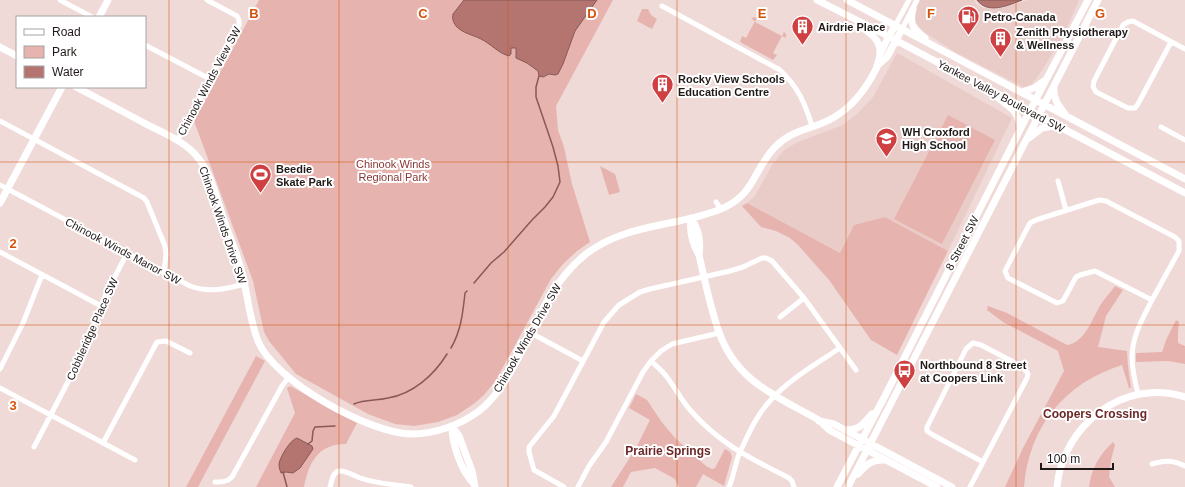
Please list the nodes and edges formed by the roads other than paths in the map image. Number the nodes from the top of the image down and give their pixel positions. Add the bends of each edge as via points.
1 (60, 0) edge
2 (108, 0) edge
3 (207, 0) edge
4 (817, 0) edge
5 (847, 0) edge
6 (909, 0) edge
7 (917, 0) edge
8 (1088, 0) edge
9 (1098, 0) edge
10 (662, 6) dead end
11 (912, 9) junction
12 (836, 10) junction
13 (90, 16) edge
14 (100, 16) edge
15 (898, 28) junction
16 (892, 38) junction
17 (1171, 42) junction
18 (146, 46) edge
19 (0, 47) edge
20 (938, 48) junction
21 (1185, 49) edge
22 (880, 54) junction
23 (16, 55) edge
24 (877, 66) junction
25 (1048, 78) junction
26 (210, 79) junction
27 (1054, 86) junction
28 (61, 88) edge
29 (78, 88) edge
30 (985, 88) junction
31 (1022, 92) junction
32 (1036, 100) junction
33 (1044, 104) junction
34 (1030, 110) junction
35 (1039, 115) junction
36 (1066, 116) junction
37 (0, 121) edge
38 (1058, 125) junction
39 (812, 126) junction
40 (1020, 128) junction
41 (1161, 128) dead end
42 (34, 139) junction
43 (1185, 140) edge
44 (177, 141) junction
45 (1025, 141) junction
46 (1185, 179) edge
47 (1058, 181) dead end
48 (0, 185) edge
49 (8, 189) junction
50 (1185, 192) edge
51 (716, 202) dead end
52 (0, 203) edge
53 (721, 209) junction
54 (1066, 210) junction
55 (690, 218) junction
56 (0, 252) edge
57 (127, 253) junction
58 (164, 273) junction
59 (42, 275) junction
60 (704, 276) junction
61 (245, 284) junction
62 (804, 298) junction
63 (1152, 300) junction
64 (101, 306) junction
65 (780, 317) dead end
66 (531, 333) junction
67 (719, 333) junction
68 (840, 348) junction
69 (190, 354) dead end
70 (583, 361) junction
71 (651, 361) junction
72 (0, 369) edge
73 (856, 370) dead end
74 (288, 378) junction
75 (0, 388) edge
76 (1138, 394) junction
77 (774, 397) junction
78 (1185, 397) edge
79 (879, 407) junction
80 (51, 415) junction
81 (819, 420) junction
82 (452, 426) junction
83 (845, 430) junction
84 (861, 442) junction
85 (103, 443) junction
86 (34, 447) dead end
87 (869, 447) junction
88 (739, 453) junction
89 (135, 460) dead end
90 (886, 460) junction
91 (983, 462) junction
92 (1152, 464) dead end
93 (1185, 466) edge
94 (215, 482) dead end
95 (849, 484) edge
96 (474, 486) edge
97 (330, 487) edge
98 (411, 487) edge
99 (564, 487) edge
100 (578, 487) edge
101 (729, 487) edge
102 (794, 487) edge
103 (837, 487) edge
104 (937, 487) edge
105 (952, 487) edge
106 (970, 487) edge
107 (1057, 487) edge

1 - 13 street
2 - 14 main road
3 - 26 street, Chinook Winds View SW via 234,14 239,20 238,27
4 - 12 main road, Yankee Valley Boulevard SW
5 - 15 main road, Yankee Valley Boulevard SW
6 - 15 street
7 - 11 street
8 - 25 main road, 8 Street SW
9 - 27 main road, 8 Street SW
10 - 39 street via 780,70 799,92
11 - 15 street
11 - 20 main road via 912,25
12 - 16 main road, Yankee Valley Boulevard SW
12 - 22 main road via 875,38
15 - 16 main road, Chinook Winds Drive SW
15 - 20 main road, Yankee Valley Boulevard SW
16 - 22 main road, Chinook Winds Drive SW
16 - 24 main road, Chinook Winds Drive SW via 887,57
16 - 30 main road, Yankee Valley Boulevard SW
17 - 17 street via 1135,108 1128,108 1094,90 1094,81 1123,25 1133,21
17 - 21 street
18 - 26 street
19 - 23 main road
20 - 31 main road, Yankee Valley Boulevard SW
22 - 24 main road, Chinook Winds Drive SW
24 - 39 main road, Chinook Winds Drive SW via 864,89 851,104 832,119
25 - 31 main road via 1034,88
25 - 32 main road, 8 Street SW
26 - 44 street, Chinook Winds View SW
27 - 33 main road, 8 Street SW
27 - 36 main road via 1055,100
28 - 42 main road
29 - 44 main road, Chinook Winds Drive SW
30 - 34 main road, Yankee Valley Boulevard SW
30 - 40 main road via 1012,109 1019,118
31 - 32 main road, Yankee Valley Boulevard SW
32 - 33 main road, Yankee Valley Boulevard SW
32 - 34 main road, 8 Street SW
33 - 35 main road, 8 Street SW
33 - 36 main road, Yankee Valley Boulevard SW
34 - 35 main road, Yankee Valley Boulevard SW
34 - 40 main road, 8 Street SW
35 - 38 main road, Yankee Valley Boulevard SW
35 - 45 main road, 8 Street SW
36 - 46 main road, Yankee Valley Boulevard SW
37 - 42 street
38 - 45 main road via 1042,128
38 - 50 main road, Yankee Valley Boulevard SW
39 - 53 main road, Chinook Winds Drive SW via 795,133 777,146 769,154 744,195
40 - 79 main road, 8 Street SW
41 - 43 street
42 - 49 main road
42 - 58 street via 144,198 165,246
44 - 61 main road, Chinook Winds Drive SW via 197,156 206,170
45 - 87 main road, 8 Street SW
47 - 54 street
48 - 49 street, Chinook Winds Manor SW
49 - 52 main road
49 - 57 street, Chinook Winds Manor SW
51 - 53 street
53 - 55 main road, Chinook Winds Drive SW
54 - 63 street via 1102,200 1178,239 1178,251
54 - 63 street via 1030,223 1006,267 1008,278 1057,303 1063,301 1076,277 1096,271
55 - 60 main road via 696,226
55 - 66 main road, Chinook Winds Drive SW via 622,234 585,255 554,288
56 - 59 street
57 - 58 street, Chinook Winds Manor SW
57 - 64 street, Cobbleridge Place SW
58 - 61 street, Chinook Winds Manor SW via 198,289 214,290
59 - 64 street
59 - 72 street
60 - 62 street via 744,267 766,258 772,261
60 - 67 main road
60 - 70 street via 650,289 629,298 610,313
61 - 74 main road, Chinook Winds Drive SW via 258,342 267,357
62 - 65 street
62 - 68 street
63 - 76 street via 1137,331 1133,349
64 - 80 street, Cobbleridge Place SW via 84,351
66 - 70 street
66 - 82 main road, Chinook Winds Drive SW via 509,374 489,402
67 - 71 street via 672,344
67 - 77 main road via 738,366
68 - 73 street
68 - 77 street via 789,383
69 - 85 street via 166,341 158,342
70 - 99 street via 554,416 528,450 534,470
71 - 88 street via 667,377 683,402 701,422
71 - 100 street
74 - 82 main road, Chinook Winds Drive SW via 323,400 380,428 412,434
74 - 94 street via 232,477 224,482
75 - 80 street
76 - 78 main road
76 - 107 main road via 1108,406 1084,424 1067,450
77 - 81 main road
77 - 88 street via 758,417
79 - 83 main road via 858,428
79 - 84 main road, 8 Street SW
80 - 85 street
80 - 86 street, Cobbleridge Place SW
81 - 83 main road
81 - 84 main road via 831,431
82 - 96 main road via 460,436
83 - 84 main road
84 - 87 main road
84 - 103 main road, 8 Street SW
85 - 89 street
87 - 90 main road
87 - 95 main road, 8 Street SW
87 - 105 main road
88 - 101 street
88 - 102 street via 789,478
90 - 95 main road via 868,464
90 - 104 main road
91 - 91 street via 1028,374 1022,367 973,343 966,349 927,427 933,435
91 - 106 street
92 - 93 street via 1171,461
97 - 98 street via 335,474 343,471 379,483

